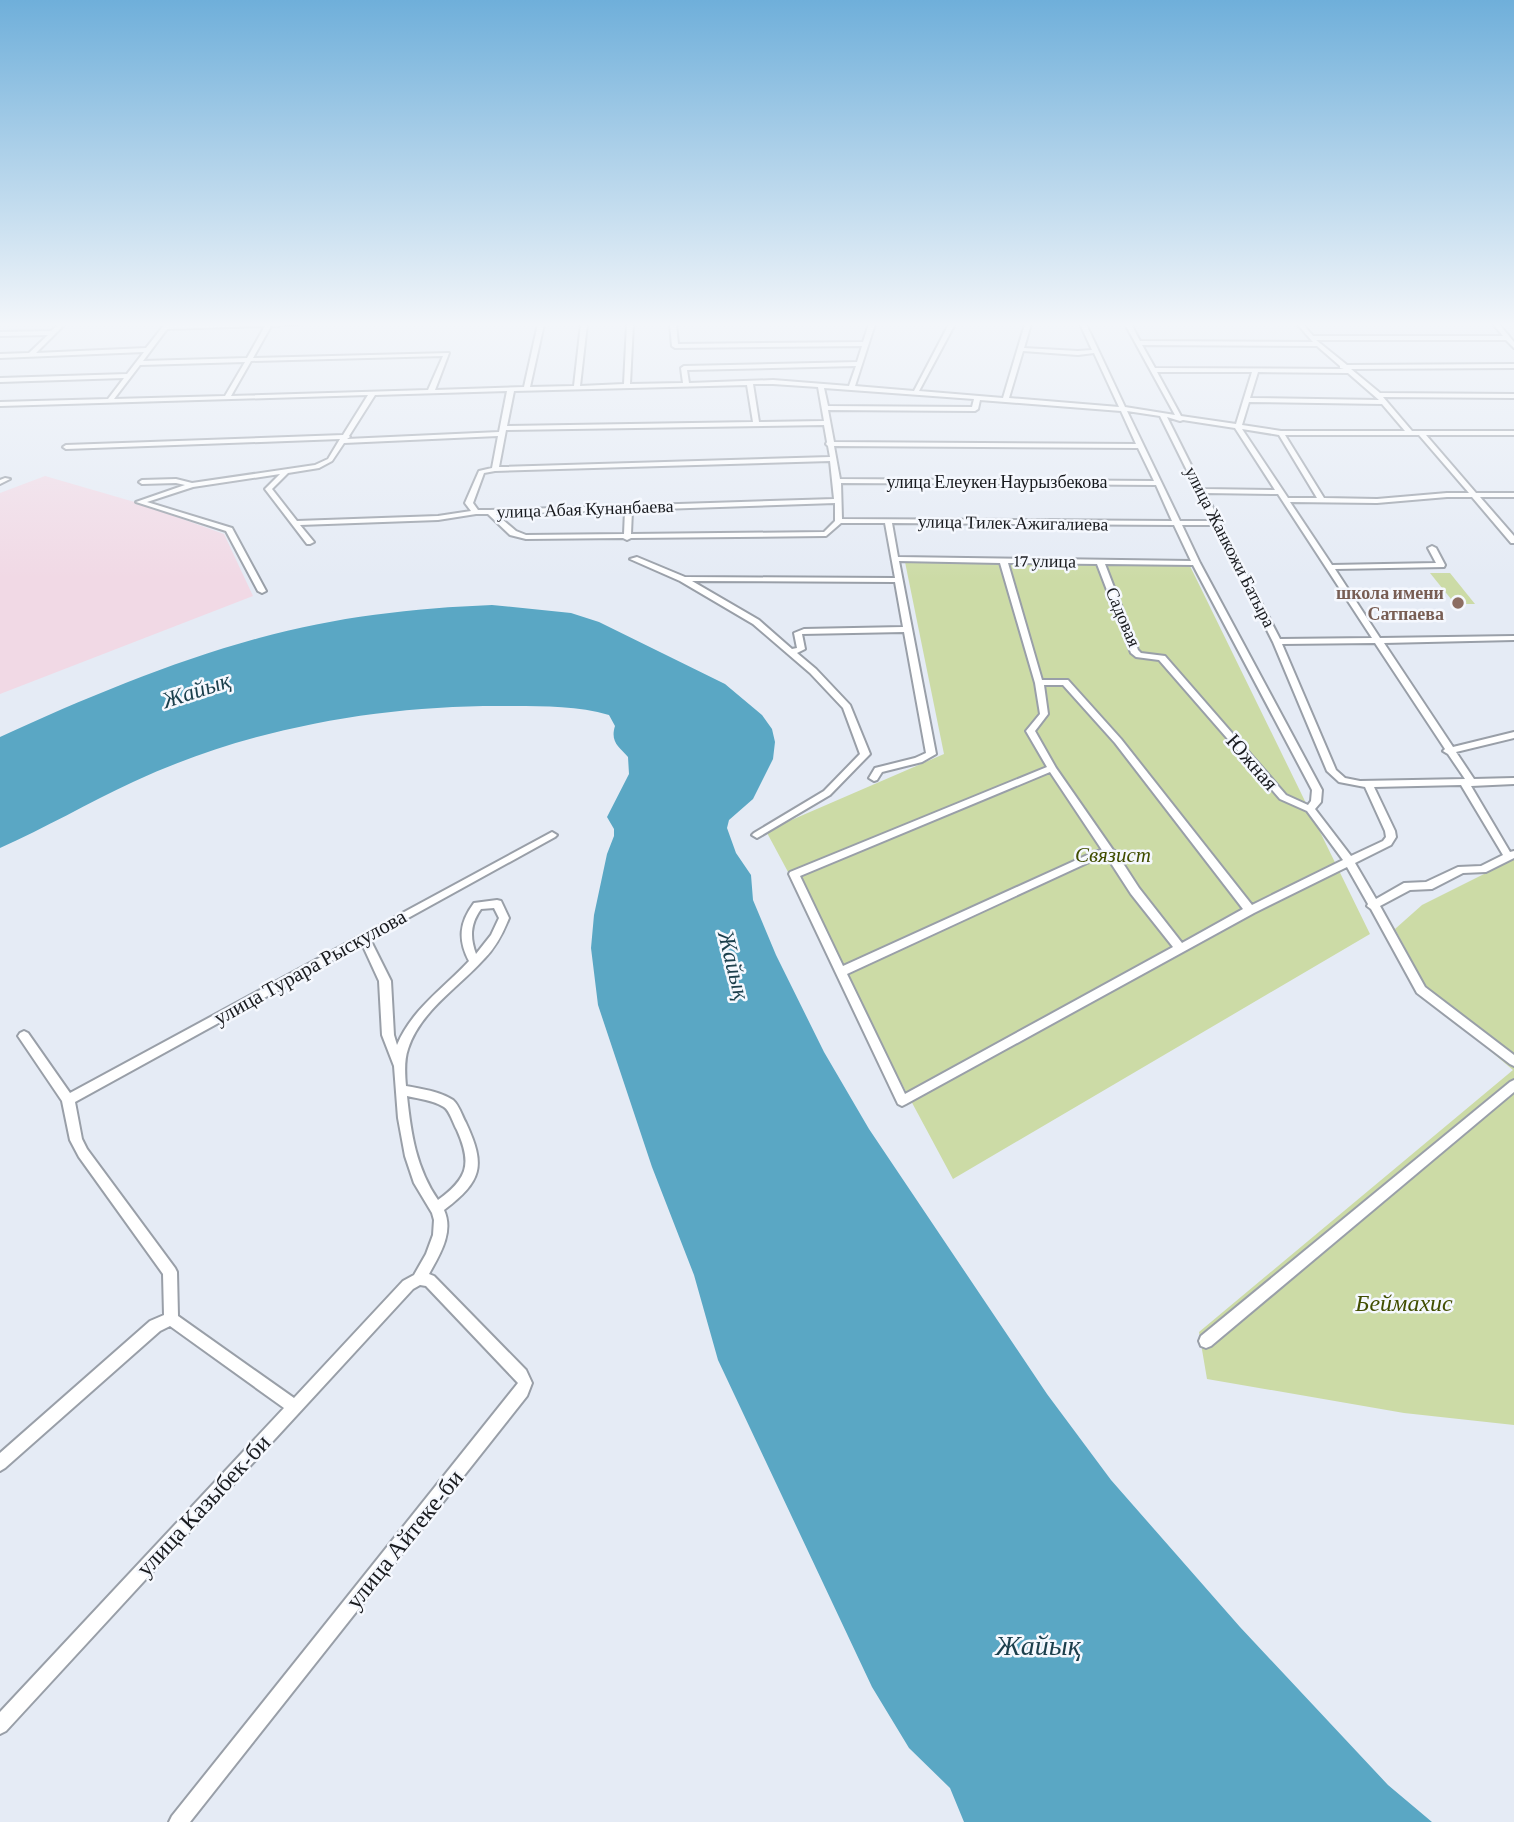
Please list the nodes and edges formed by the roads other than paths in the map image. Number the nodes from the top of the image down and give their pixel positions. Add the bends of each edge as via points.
1 (364, 409) edge
2 (507, 409) edge
3 (754, 409) edge
4 (824, 409) edge
5 (1121, 409) joint
6 (1176, 409) edge
7 (1243, 409) edge
8 (1390, 409) edge
9 (1163, 416) junction
10 (1181, 419) junction
11 (826, 423) junction
12 (756, 424) junction
13 (1237, 428) junction
14 (503, 431) junction
15 (1281, 433) junction
16 (1410, 433) junction
17 (1421, 433) junction
18 (1514, 433) edge
19 (346, 439) junction
20 (829, 444) junction
21 (1140, 446) junction
22 (66, 447) dead end
23 (831, 460) junction
24 (495, 469) junction
25 (285, 473) junction
26 (0, 476) edge
27 (836, 481) junction
28 (0, 482) edge
29 (142, 482) dead end
30 (1158, 483) junction
31 (192, 485) junction
32 (1203, 491) junction
33 (1474, 495) junction
34 (1514, 495) edge
35 (1284, 496) junction
36 (1322, 500) junction
37 (838, 501) junction
38 (629, 508) junction
39 (476, 512) junction
40 (490, 512) junction
41 (839, 521) junction
42 (888, 522) junction
43 (294, 523) junction
44 (1219, 523) junction
45 (1176, 524) junction
46 (626, 538) junction
47 (1514, 541) edge
48 (310, 542) dead end
49 (1432, 548) dead end
50 (634, 559) dead end
51 (895, 559) junction
52 (1003, 560) junction
53 (1100, 562) junction
54 (1196, 563) junction
55 (1329, 567) junction
56 (684, 579) junction
57 (900, 580) junction
58 (262, 590) dead end
59 (909, 629) junction
60 (1514, 638) edge
61 (1278, 642) junction
62 (1378, 643) junction
63 (791, 652) junction
64 (1158, 656) joint
65 (1039, 682) junction
66 (1514, 734) edge
67 (1448, 751) junction
68 (1052, 768) junction
69 (874, 778) dead end
70 (1514, 782) edge
71 (1469, 783) junction
72 (1364, 784) junction
73 (1310, 809) junction
74 (552, 835) dead end
75 (757, 835) dead end
76 (1111, 853) junction
77 (1511, 855) edge
78 (1350, 862) junction
79 (1372, 906) junction
80 (1250, 910) junction
81 (364, 937) junction
82 (1180, 948) junction
83 (474, 960) junction
84 (840, 972) junction
85 (24, 1036) dead end
86 (1514, 1060) edge
87 (399, 1066) junction
88 (1514, 1085) edge
89 (402, 1090) junction
90 (68, 1100) junction
91 (437, 1208) junction
92 (413, 1282) junction
93 (171, 1319) junction
94 (1206, 1341) dead end
95 (294, 1407) junction
96 (0, 1463) edge
97 (0, 1725) edge
98 (178, 1822) edge

1 - 19 street
2 - 14 street
3 - 12 street
4 - 11 street
5 - 9 street
5 - 21 street
6 - 10 street
7 - 13 street
8 - 16 street
9 - 10 street
9 - 32 street, улица Жанкожи Батыра
10 - 13 street
11 - 12 street
11 - 20 street
12 - 14 street
13 - 15 street
13 - 35 street
14 - 19 street
14 - 24 street
15 - 16 street
15 - 36 street
16 - 17 street
17 - 18 street
17 - 33 street
19 - 22 street
19 - 25 street via 324,463
20 - 21 street
20 - 23 street
21 - 30 street
23 - 24 street, улица Абая Кунанбаева
23 - 27 street
24 - 39 street, улица Абая Кунанбаева via 481,472 469,503
25 - 31 street
25 - 43 street via 268,489
26 - 28 street via 8,479
27 - 30 street, улица Елеукен Наурызбекова
27 - 37 street
29 - 31 street
30 - 45 street
31 - 58 street via 140,502 229,530
32 - 35 street
32 - 44 street, улица Жанкожи Батыра
33 - 34 street
33 - 36 street
33 - 47 street
35 - 36 street
35 - 55 street
37 - 38 street, улица Абая Кунанбаева
37 - 41 street
38 - 40 street, улица Абая Кунанбаева
38 - 46 street
39 - 40 street, улица Абая Кунанбаева
39 - 43 street via 438,518
40 - 46 street via 513,534 526,537
41 - 42 street, улица Тилек Ажигалиева
41 - 46 street via 826,534
42 - 45 street, улица Тилек Ажигалиева
42 - 51 street
43 - 48 street
44 - 45 street, улица Тилек Ажигалиева
44 - 61 street, улица Жанкожи Батыра
45 - 54 street
49 - 55 street via 1441,565
50 - 56 street
51 - 52 street, 17 улица
51 - 57 street
52 - 53 street, 17 улица
52 - 65 street
53 - 54 street, 17 улица
53 - 64 street, Садовая via 1134,650
54 - 73 street via 1317,790
55 - 62 street
56 - 57 street
56 - 63 street via 756,622
57 - 59 street
59 - 63 street via 804,631 797,637 801,649
59 - 69 street via 931,754 920,761 890,765
60 - 62 street, улица Жанкожи Батыра
61 - 62 street, улица Жанкожи Батыра
61 - 72 street, улица Жанкожи Батыра via 1332,771 1342,780
62 - 67 street
63 - 75 street via 846,707 865,754 827,793
64 - 73 street, Южная via 1283,797
65 - 68 street via 1044,714 1030,731
65 - 80 street via 1065,682 1118,741
66 - 67 street
67 - 71 street
68 - 76 street
68 - 84 street via 794,874
70 - 71 street
71 - 72 street
71 - 77 street
72 - 78 street via 1391,837
73 - 78 street, Южная
74 - 81 street, улица Турара Рыскулова
76 - 82 street
76 - 84 street via 1098,854
77 - 79 street via 1482,870 1462,869 1428,886 1408,887
78 - 79 street, Южная
78 - 80 street
79 - 86 street, Южная via 1421,990
80 - 82 street
81 - 87 street via 385,981 388,1035
81 - 90 street, улица Турара Рыскулова
82 - 84 street via 902,1101
83 - 83 street via 466,938 471,914 478,906 497,904 504,918 498,936
83 - 87 street via 458,983 412,1025 401,1048
85 - 90 street
87 - 89 street
88 - 94 street
89 - 91 street via 414,1168
89 - 91 street via 451,1105 474,1161 467,1184
90 - 93 street via 83,1153 170,1272
91 - 92 street, улица Казыбек-би via 441,1233
92 - 95 street, улица Казыбек-би
92 - 98 street, улица Айтеке-би via 429,1280 521,1375 522,1391
93 - 95 street
93 - 96 street via 155,1326
95 - 97 street, улица Казыбек-би

